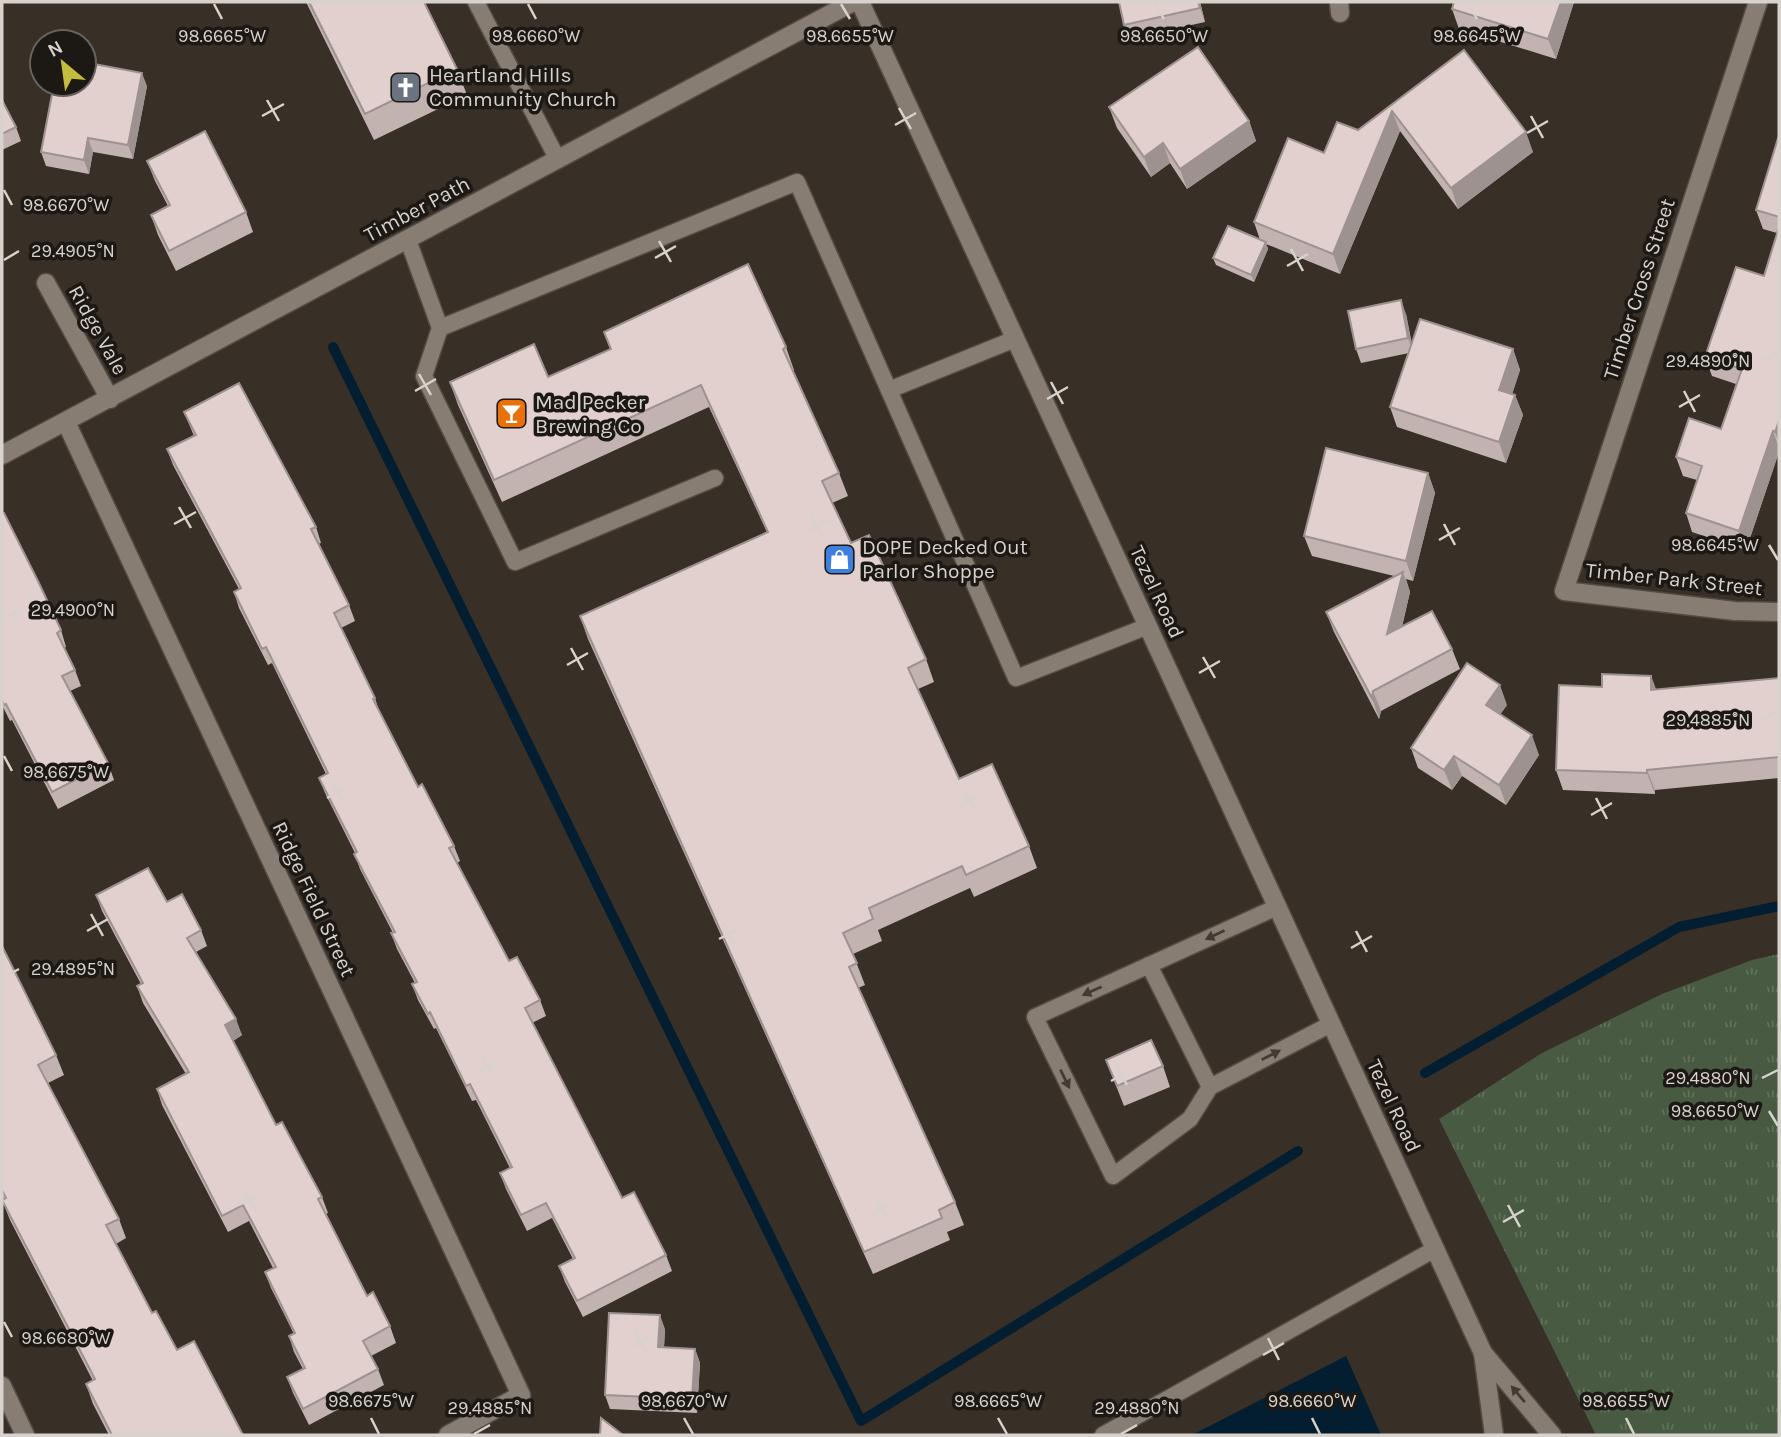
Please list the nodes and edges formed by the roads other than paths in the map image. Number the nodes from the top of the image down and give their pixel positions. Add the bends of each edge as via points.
1 (476, 2) edge
2 (853, 2) edge
3 (860, 2) edge
4 (1758, 2) edge
5 (558, 160) junction
6 (408, 240) junction
7 (46, 283) dead end
8 (440, 328) junction
9 (1015, 339) junction
10 (889, 390) junction
11 (110, 399) junction
12 (66, 422) junction
13 (2, 455) edge
14 (715, 478) dead end
15 (1564, 590) joint
16 (1779, 612) edge
17 (1148, 626) junction
18 (1277, 907) junction
19 (1149, 965) junction
20 (1331, 1024) junction
21 (1210, 1087) junction
22 (1435, 1249) junction
23 (1483, 1353) junction
24 (2, 1385) edge
25 (25, 1435) edge
26 (448, 1435) edge
27 (1103, 1435) edge
28 (1494, 1435) edge
29 (1552, 1435) edge

1 - 5 lane
2 - 5 street, Timber Path
3 - 9 street, Tezel Road
4 - 15 street, Timber Cross Street
5 - 6 street, Timber Path
6 - 8 lane
6 - 11 street, Timber Path
7 - 11 street, Ridge Vale
8 - 10 lane via 797,182
8 - 14 lane via 424,376 515,562
9 - 10 lane
9 - 17 street, Tezel Road
10 - 17 lane via 1016,678
11 - 12 street, Timber Path
12 - 13 street, Timber Path
12 - 26 street, Ridge Field Street via 521,1395
15 - 16 street, Timber Park Street
17 - 18 street, Tezel Road
18 -> 19 lane
18 - 20 street, Tezel Road
19 - 21 lane
19 -> 21 lane via 1035,1017 1113,1177 1190,1119
21 -> 20 lane
20 - 22 street, Tezel Road
22 - 23 street, Tezel Road
22 - 27 lane
23 - 28 street, Tezel Road
29 -> 23 street, Tezel Road
24 - 25 street

